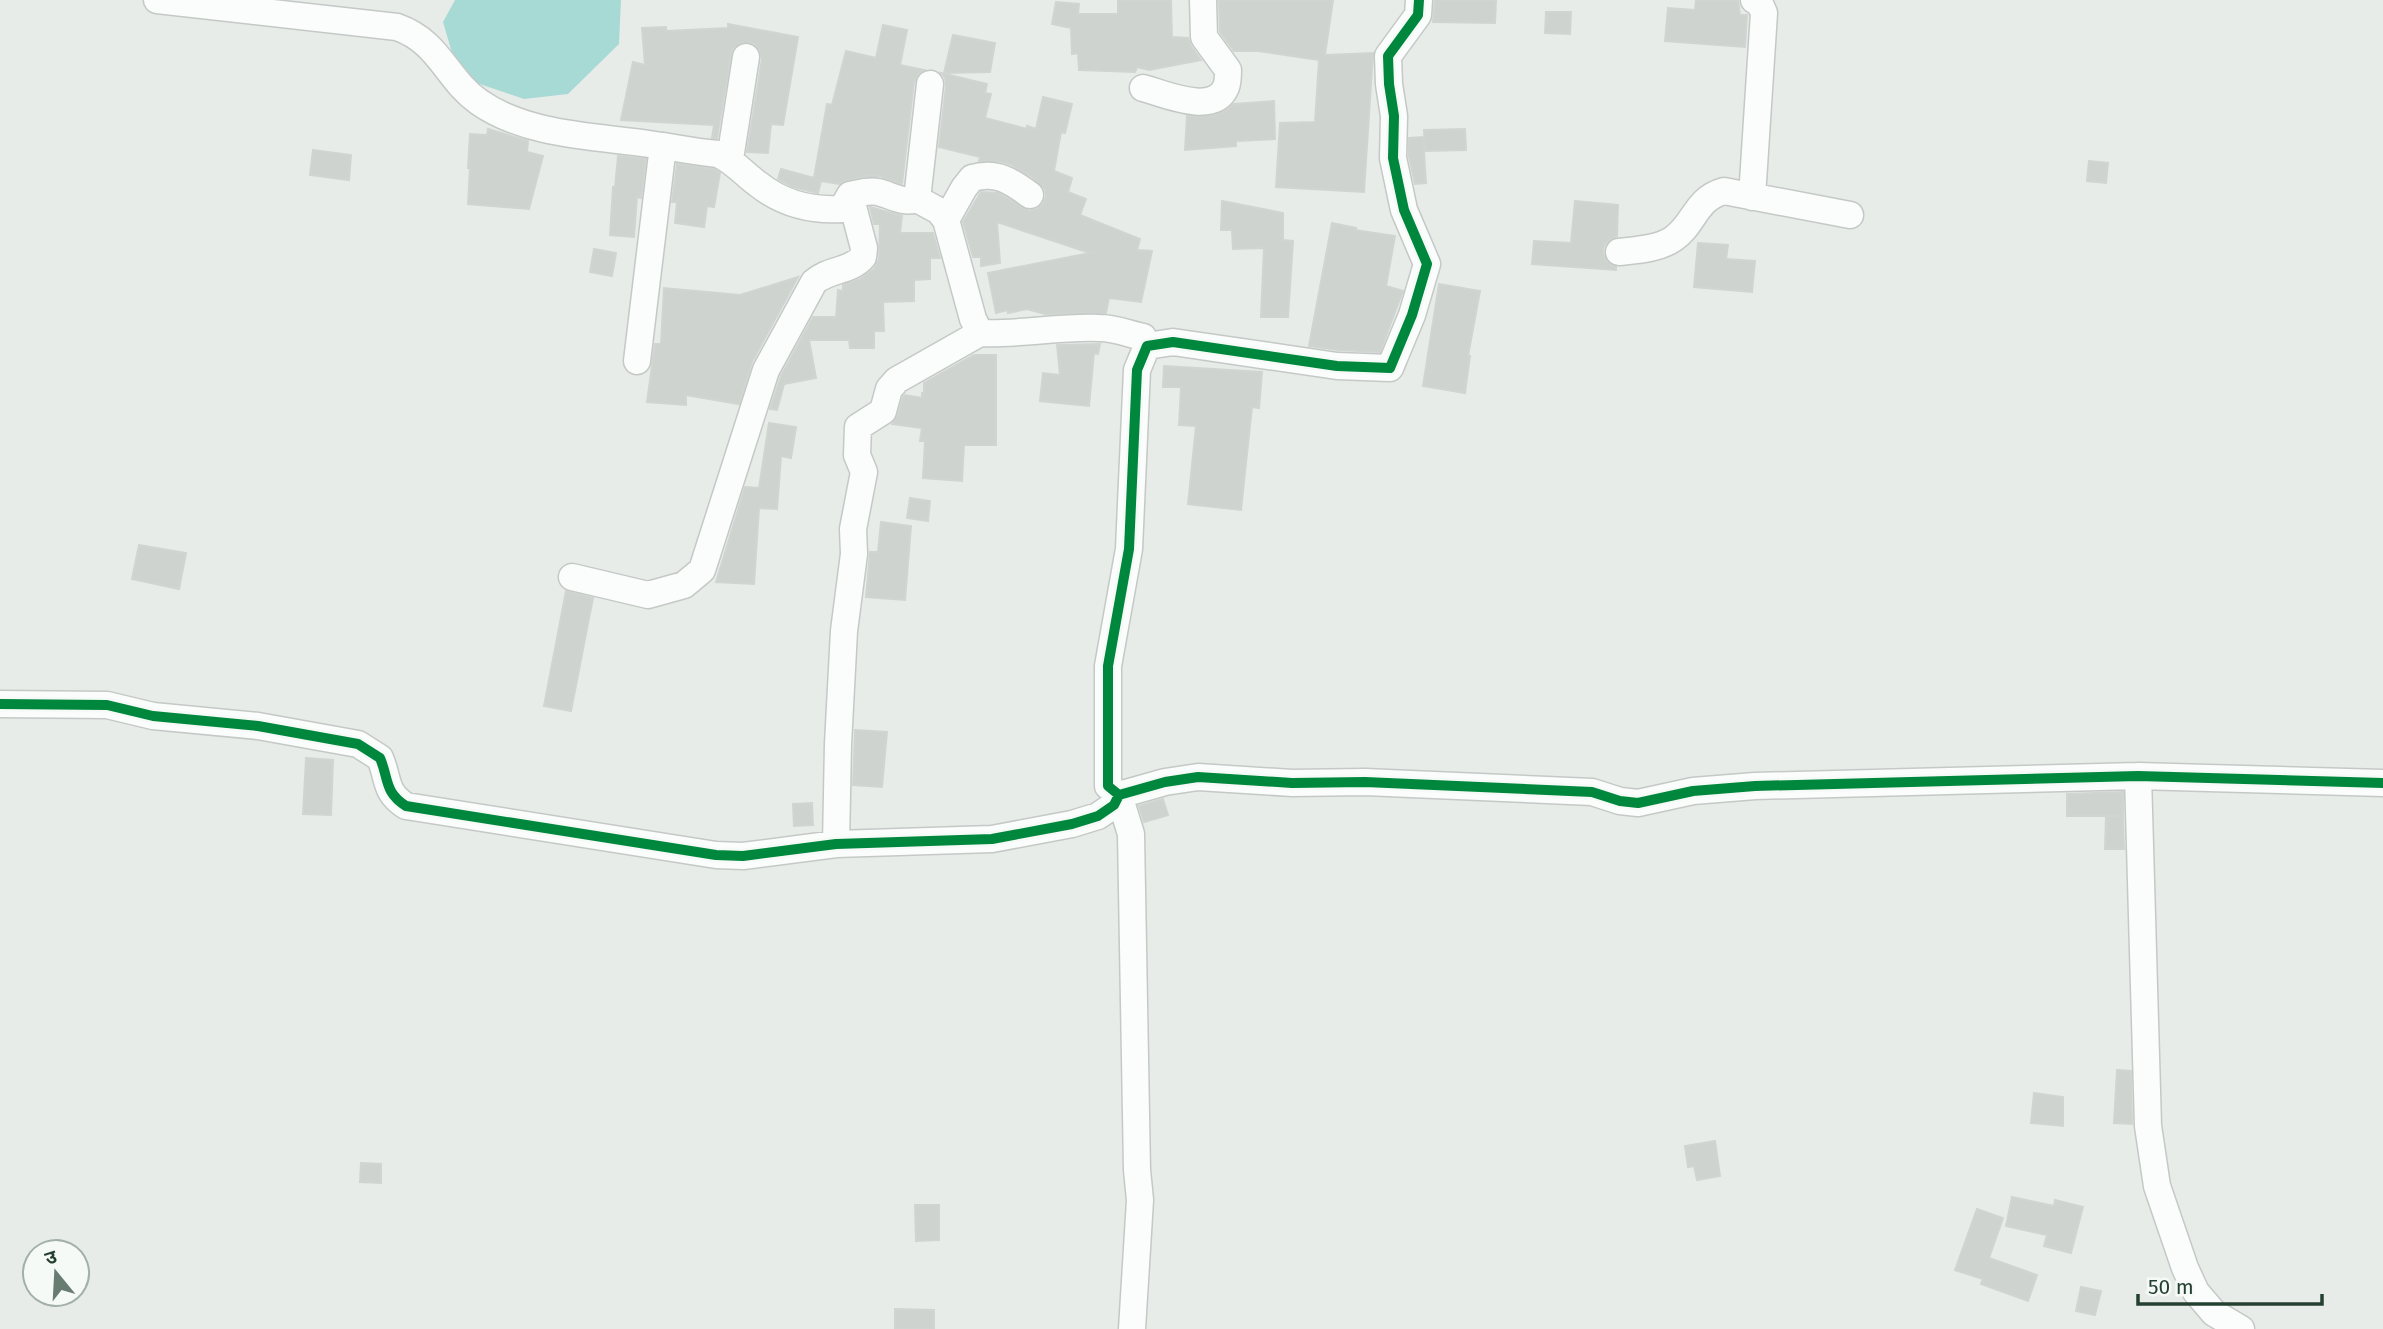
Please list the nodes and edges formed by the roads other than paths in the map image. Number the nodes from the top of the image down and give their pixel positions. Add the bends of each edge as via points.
1 (157, 0) edge
2 (1203, 0) edge
3 (1419, 0) edge
4 (1754, 0) edge
5 (746, 57) dead end
6 (930, 84) dead end
7 (1143, 88) dead end
8 (663, 145) junction
9 (730, 159) junction
10 (850, 195) junction
11 (1030, 195) dead end
12 (1752, 197) junction
13 (917, 199) junction
14 (1850, 215) dead end
15 (946, 220) junction
16 (1619, 252) dead end
17 (980, 333) junction
18 (1147, 346) junction
19 (637, 361) dead end
20 (572, 577) dead end
21 (0, 704) edge
22 (2138, 776) junction
23 (2383, 782) edge
24 (1119, 795) junction
25 (836, 844) junction
26 (1132, 1329) edge
27 (2241, 1329) edge

1 - 8 street via 397,27 430,46 462,86 492,110 559,132
2 - 7 street via 1204,37 1228,70 1220,96 1195,102
3 - 18 street via 1418,15 1388,56 1393,158 1404,210 1427,264 1390,368 1337,366 1173,342
4 - 12 street via 1764,13
5 - 9 street
6 - 13 street
8 - 9 street
8 - 19 street
9 - 10 street via 758,185 788,203 842,209
10 - 13 street via 867,191
10 - 20 street via 863,257 814,282 766,370 702,570 684,584 648,595
11 - 15 street via 1007,178 972,178
12 - 14 street
12 - 16 street via 1724,191 1710,195 1671,241
13 - 15 street
15 - 17 street
17 - 18 street via 1104,328 1143,337
17 - 25 street via 897,380 889,389 883,411 858,427 857,455 864,472 853,529 845,631
18 - 24 street via 1137,370 1129,549 1108,666 1108,786
21 - 25 street via 107,705 153,716 258,726 358,744 380,758 389,791 396,799 421,809 716,855
22 - 23 street
22 - 24 street via 1755,786 1693,791 1638,803 1592,792 1198,777
22 - 27 street via 2148,1126 2157,1186 2196,1292 2214,1312
24 - 25 street via 1114,805 1098,816 992,839
24 - 26 street via 1131,834 1140,1200

